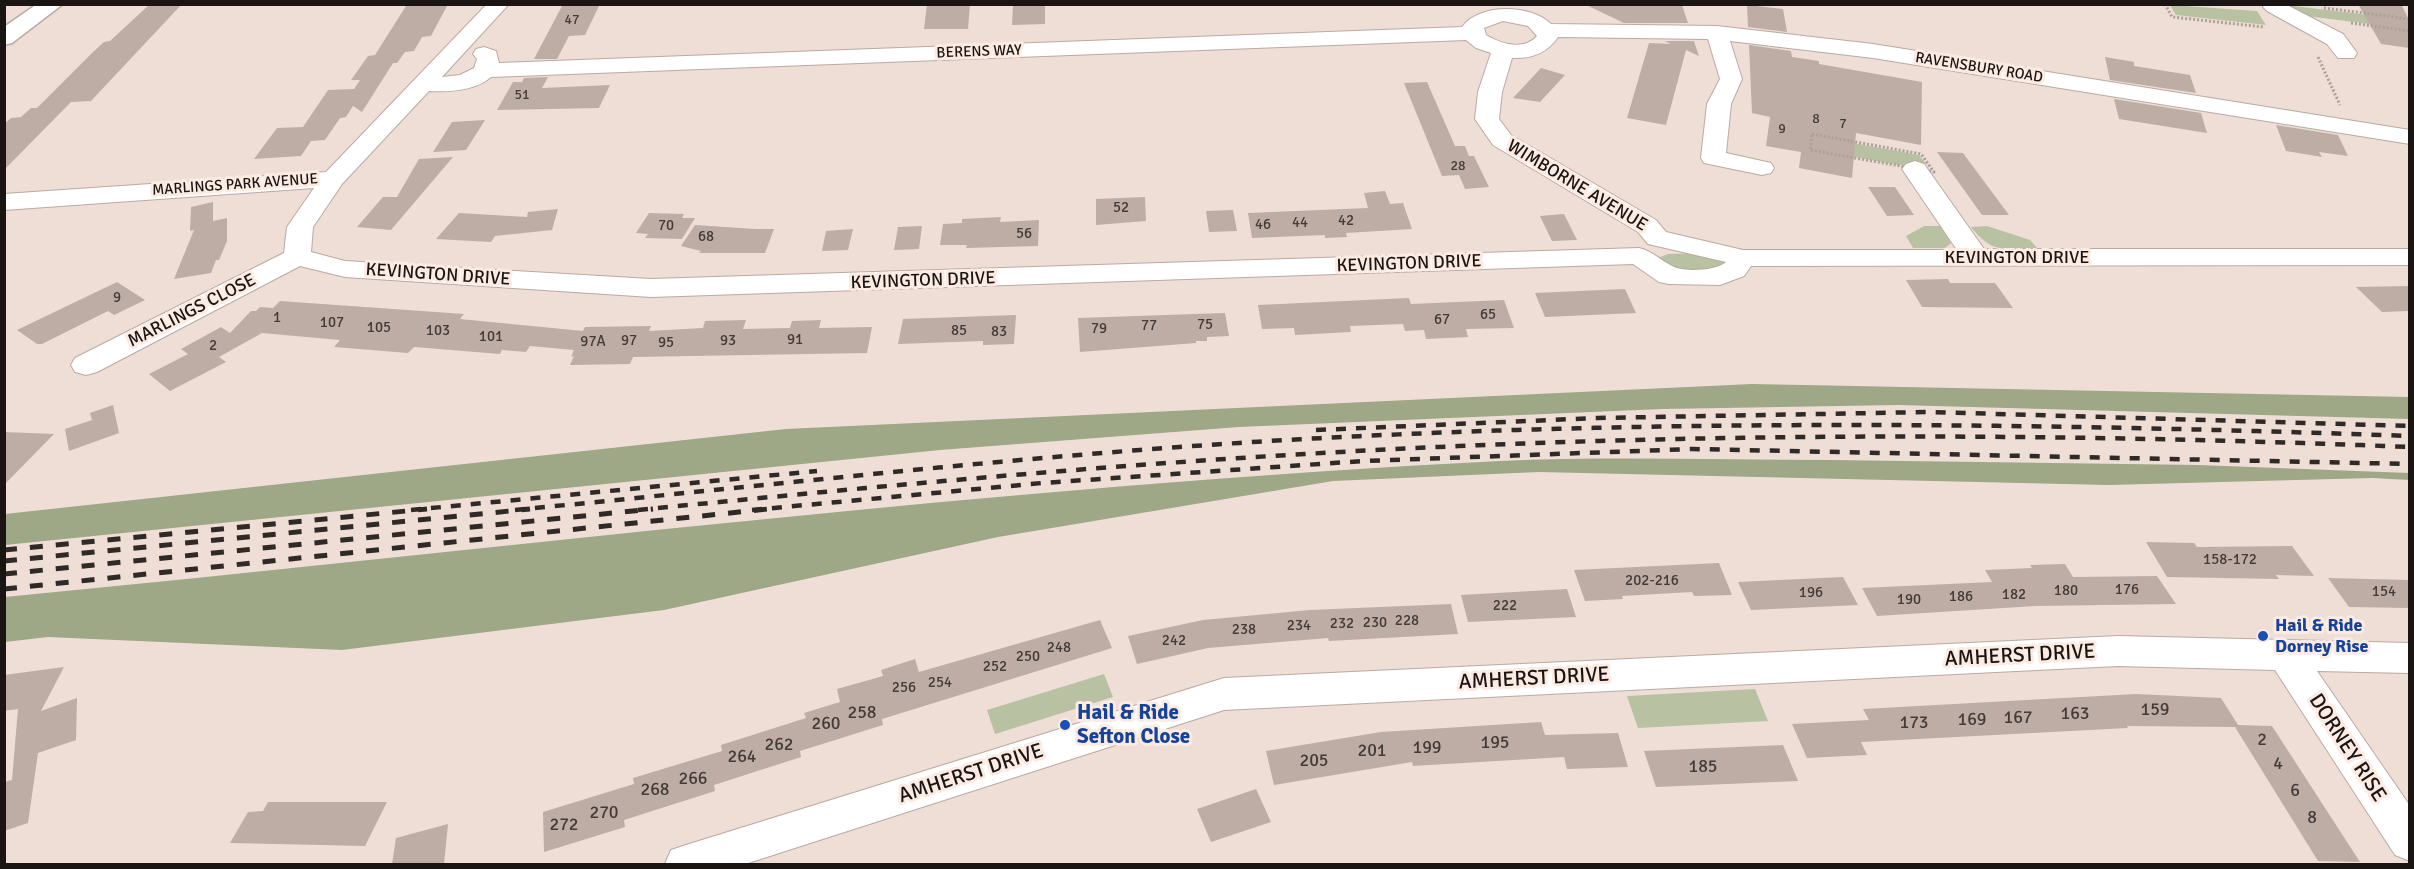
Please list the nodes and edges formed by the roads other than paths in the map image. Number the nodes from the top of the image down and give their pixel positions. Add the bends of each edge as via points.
1 (52, 4) edge
2 (499, 4) edge
3 (2271, 8) edge
4 (1513, 10) edge
5 (1546, 30) junction
6 (1473, 33) junction
7 (1717, 33) junction
8 (4, 38) edge
9 (1503, 50) junction
10 (455, 52) junction
11 (2346, 53) dead end
12 (485, 70) junction
13 (425, 84) junction
14 (2409, 137) edge
15 (1762, 168) dead end
16 (1915, 169) road end
17 (333, 179) junction
18 (4, 201) edge
19 (1648, 247) junction
20 (297, 256) junction
21 (2409, 257) edge
22 (1976, 258) junction
23 (87, 365) dead end
24 (2285, 654) junction
25 (2409, 658) edge
26 (2409, 842) edge
27 (686, 864) edge

1 - 8 main road
2 - 10 street, MARLINGS PARK AVENUE
3 - 11 street via 2336,39
4 - 5 street, RAVENSBURY ROAD
4 - 6 street, RAVENSBURY ROAD via 1482,19
5 - 7 street, RAVENSBURY ROAD
5 - 9 street via 1548,36 1538,47
6 - 9 street via 1483,43
6 - 12 street, BERENS WAY
7 - 14 street, RAVENSBURY ROAD via 1873,51
7 - 15 street via 1731,79 1719,104 1713,158
9 - 19 street, WIMBORNE AVENUE via 1486,119 1502,140 1647,226
10 - 12 street via 488,56
10 - 13 street, MARLINGS PARK AVENUE
12 - 13 street, BERENS WAY via 449,85
13 - 17 street, MARLINGS PARK AVENUE
16 - 22 street
17 - 18 street, MARLINGS PARK AVENUE
17 - 20 street via 300,227
19 - 20 street, KEVINGTON DRIVE via 1143,274 651,288 345,269
19 - 22 street, KEVINGTON DRIVE via 1669,276 1689,277 1720,277 1734,270 1743,258
20 - 23 street, MARLINGS CLOSE
21 - 22 street, KEVINGTON DRIVE
24 - 25 street, AMHERST DRIVE
24 - 26 street, DORNEY RISE
24 - 27 street, AMHERST DRIVE via 2118,651 1224,694

